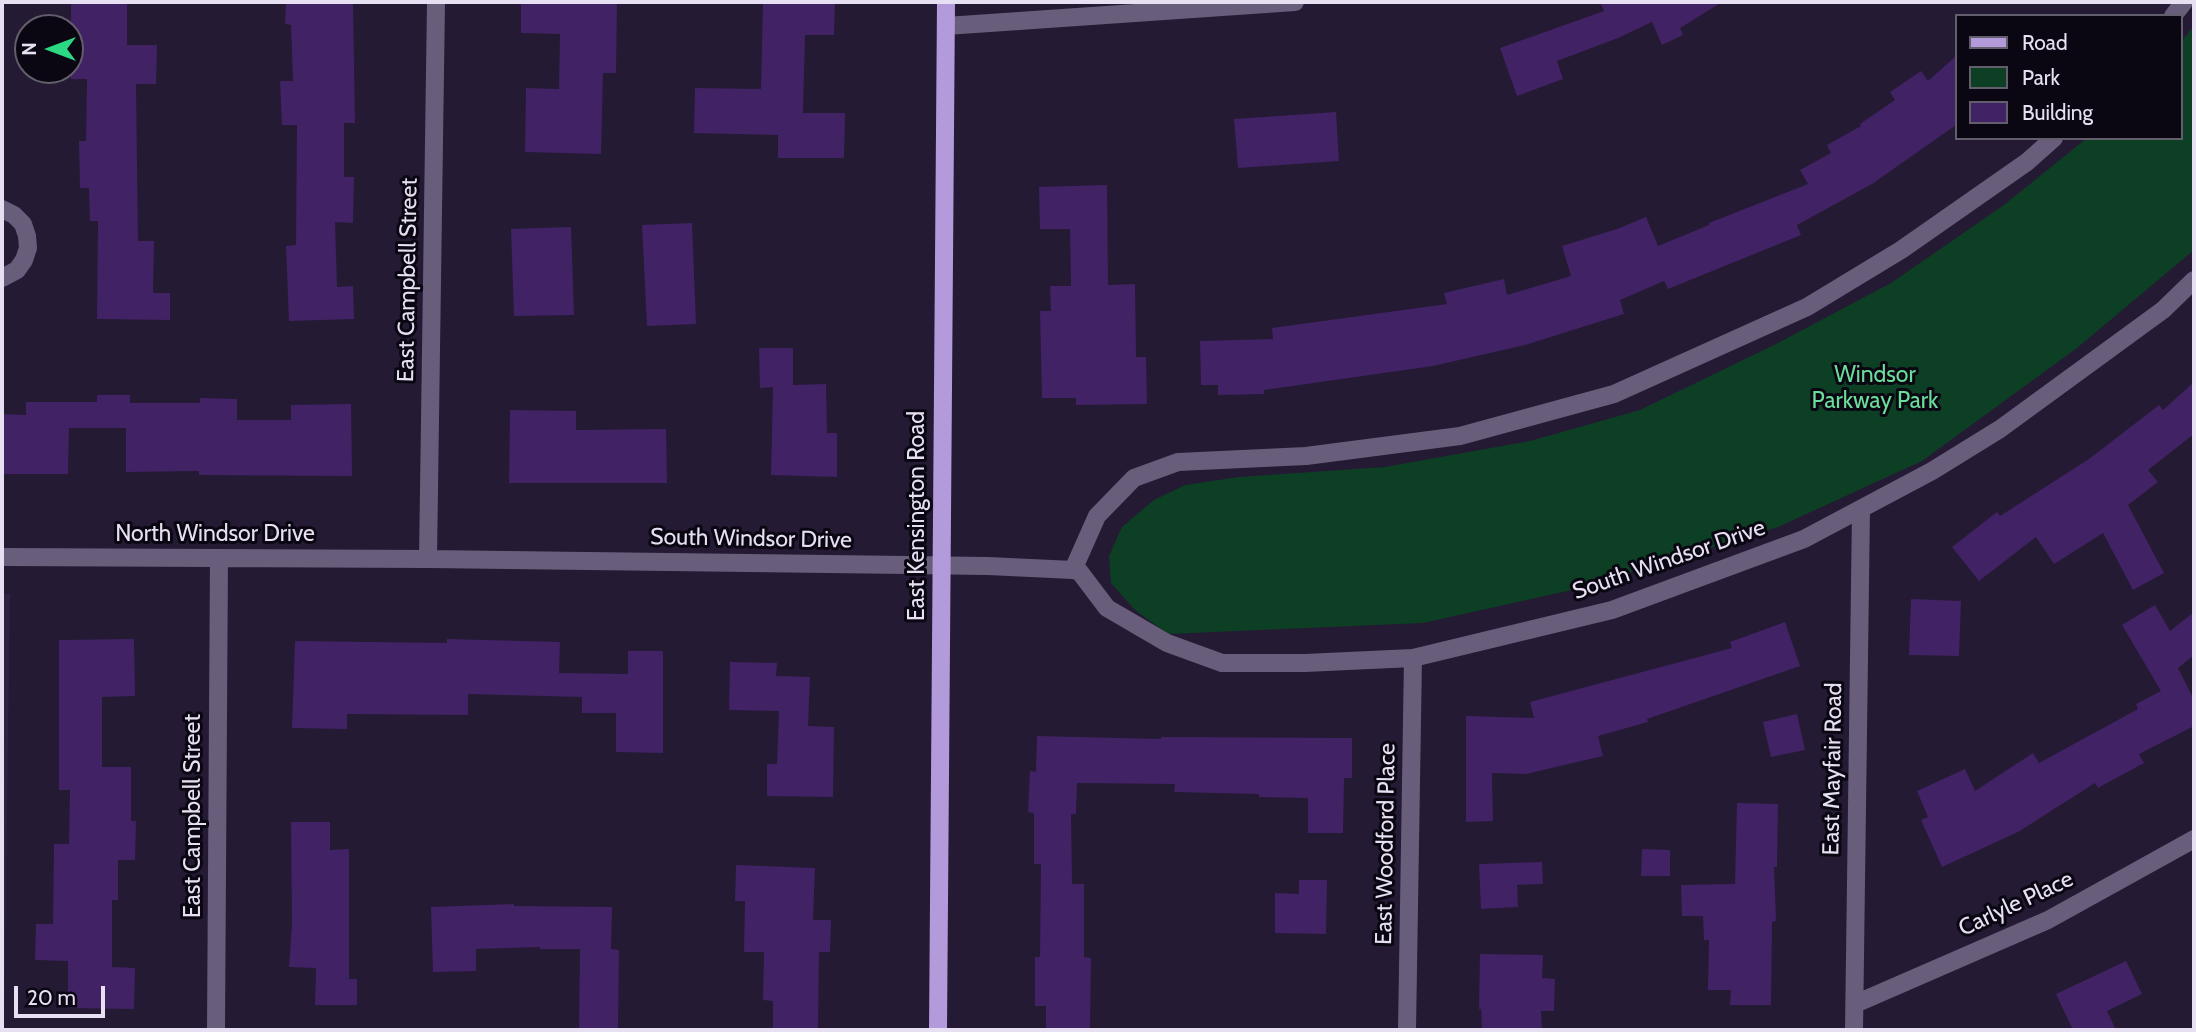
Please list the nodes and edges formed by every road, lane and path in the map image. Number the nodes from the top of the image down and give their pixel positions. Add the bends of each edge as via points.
1 (436, 2) edge
2 (946, 2) edge
3 (1295, 2) edge
4 (946, 26) junction
5 (2051, 140) edge
6 (2, 209) edge
7 (2, 278) edge
8 (2194, 280) edge
9 (1861, 509) junction
10 (2, 557) edge
11 (219, 559) junction
12 (428, 559) junction
13 (941, 565) junction
14 (1073, 570) junction
15 (1413, 658) junction
16 (2194, 839) edge
17 (1855, 1004) junction
18 (216, 1030) edge
19 (937, 1030) edge
20 (1407, 1030) edge
21 (1854, 1030) edge

1 - 12 street, East Campbell Street
2 - 4 main road, East Kensington Road
3 - 4 street
4 - 13 main road, East Kensington Road
5 - 14 street via 2027,162 1901,250 1807,307 1614,394 1460,436 1306,456 1178,462 1134,478 1097,516
6 - 7 street via 23,224 28,248 17,270
8 - 9 street, South Windsor Drive via 2163,310 2000,429
9 - 15 street, South Windsor Drive via 1804,539 1612,610
9 - 17 street, East Mayfair Road
10 - 11 street, North Windsor Drive
11 - 12 street, North Windsor Drive
11 - 18 street, East Campbell Street
12 - 13 street, South Windsor Drive
13 - 14 street, South Windsor Drive
13 - 19 main road, East Kensington Road
14 - 15 street, South Windsor Drive via 1079,571 1107,608 1167,643 1222,663
15 - 20 street, East Woodford Place
16 - 17 street, Carlyle Place via 2048,920
17 - 21 street, East Mayfair Road

